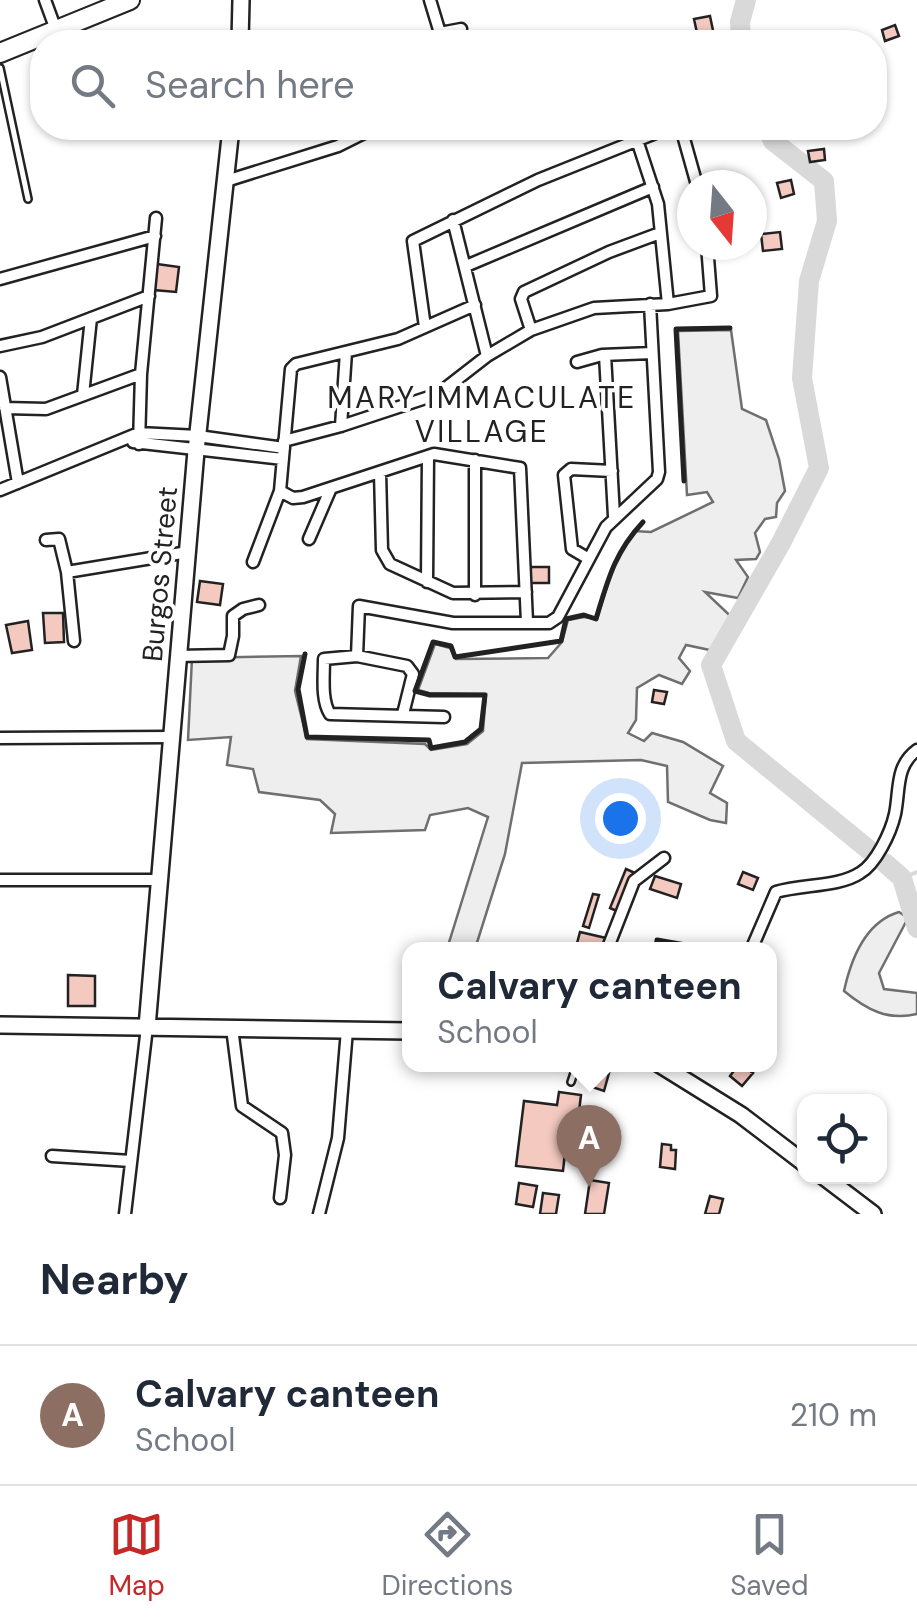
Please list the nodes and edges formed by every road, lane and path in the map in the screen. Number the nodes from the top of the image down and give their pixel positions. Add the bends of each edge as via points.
1 (45, 0) edge
2 (241, 0) edge
3 (430, 0) edge
4 (123, 1) edge
5 (461, 29) dead end
6 (56, 30) joint
7 (240, 30) edge
8 (439, 30) edge
9 (456, 30) edge
10 (30, 41) edge
11 (0, 53) edge
12 (0, 68) edge
13 (231, 140) edge
14 (350, 140) edge
15 (637, 140) joint
16 (684, 140) edge
17 (693, 170) edge
18 (226, 181) junction
19 (652, 187) junction
20 (28, 199) dead end
21 (156, 218) dead end
22 (454, 220) junction
23 (660, 233) junction
24 (155, 236) junction
25 (707, 260) edge
26 (466, 266) junction
27 (0, 278) edge
28 (149, 296) junction
29 (650, 304) junction
30 (668, 304) junction
31 (474, 306) junction
32 (91, 318) junction
33 (426, 326) junction
34 (531, 330) junction
35 (0, 346) edge
36 (346, 352) junction
37 (652, 352) junction
38 (605, 355) junction
39 (487, 356) junction
40 (578, 362) dead end
41 (141, 374) junction
42 (0, 377) edge
43 (83, 395) junction
44 (5, 408) junction
45 (341, 426) junction
46 (135, 439) junction
47 (197, 444) junction
48 (284, 450) junction
49 (428, 456) junction
50 (475, 460) junction
51 (612, 471) junction
52 (380, 472) junction
53 (18, 483) junction
54 (331, 488) junction
55 (0, 490) edge
56 (280, 491) junction
57 (614, 516) junction
58 (309, 539) dead end
59 (46, 540) dead end
60 (188, 552) junction
61 (589, 558) junction
62 (253, 562) dead end
63 (67, 572) junction
64 (427, 582) junction
65 (526, 592) junction
66 (475, 595) junction
67 (260, 605) dead end
68 (528, 622) junction
69 (74, 641) dead end
70 (177, 656) junction
71 (357, 656) junction
72 (403, 714) junction
73 (444, 717) dead end
74 (170, 737) junction
75 (0, 738) edge
76 (917, 750) edge
77 (664, 858) dead end
78 (0, 880) edge
79 (160, 880) junction
80 (609, 942) edge
81 (754, 942) edge
82 (0, 1024) edge
83 (147, 1026) junction
84 (232, 1028) junction
85 (347, 1030) junction
86 (402, 1032) edge
87 (574, 1072) edge
88 (690, 1072) edge
89 (571, 1082) dead end
90 (52, 1156) dead end
91 (797, 1157) edge
92 (131, 1161) junction
93 (834, 1184) edge
94 (280, 1198) dead end
95 (125, 1214) edge
96 (319, 1214) edge
97 (873, 1214) edge

1 - 6 street
2 - 7 street
3 - 8 street
4 - 6 main road
5 - 9 street
10 - 11 main road
12 - 20 lane
13 - 18 street, Burgos Street
14 - 18 street
15 - 19 street
15 - 22 street
16 - 17 street
18 - 47 street, Burgos Street
19 - 23 street
19 - 26 street
21 - 24 street
22 - 26 street
22 - 33 street via 411,245
23 - 30 street
23 - 34 street via 524,292
24 - 27 street
24 - 28 street
25 - 30 street via 710,296
26 - 31 street
28 - 32 street
28 - 41 street
29 - 30 street
29 - 34 street via 602,306
29 - 37 street
31 - 33 street
31 - 39 street
32 - 35 street
32 - 43 street
33 - 36 street
34 - 39 street
36 - 45 street
36 - 48 street via 291,369
37 - 38 street
37 - 57 street via 659,472
38 - 40 street
38 - 51 street
39 - 45 street via 438,394
41 - 43 street
41 - 46 street
42 - 44 street
43 - 44 street via 46,409
44 - 53 street
45 - 48 street
46 - 47 street
46 - 53 street
47 - 48 street
47 - 60 street, Burgos Street
48 - 56 street
49 - 50 street
49 - 52 street
49 - 64 street
50 - 65 street via 520,468
50 - 66 street
51 - 57 street
51 - 61 street via 570,469 564,475 572,549
52 - 54 street
52 - 64 street via 382,550 390,564
53 - 55 street
54 - 56 street via 293,498
54 - 58 street
56 - 62 street
57 - 61 street
59 - 63 street via 60,539
60 - 63 street
60 - 70 street, Burgos Street
61 - 68 street via 558,617
63 - 69 street
64 - 66 street
65 - 66 street
65 - 68 street
67 - 70 street via 233,616 228,655
68 - 71 street via 453,623 359,606
70 - 74 street, Burgos Street
71 - 72 street via 408,666 414,674
71 - 72 street via 324,660 328,713
72 - 73 street
74 - 75 street
74 - 79 street, Burgos Street
76 - 81 street via 907,758 895,815 864,872 776,892
77 - 80 street via 634,880
78 - 79 street
79 - 83 street, Burgos Street
82 - 83 street
83 - 84 street
83 - 92 street
84 - 85 street
84 - 94 street via 242,1106 285,1142
85 - 86 street
85 - 96 street via 338,1138
87 - 89 lane
88 - 91 street
90 - 92 street
92 - 95 street
93 - 97 street

